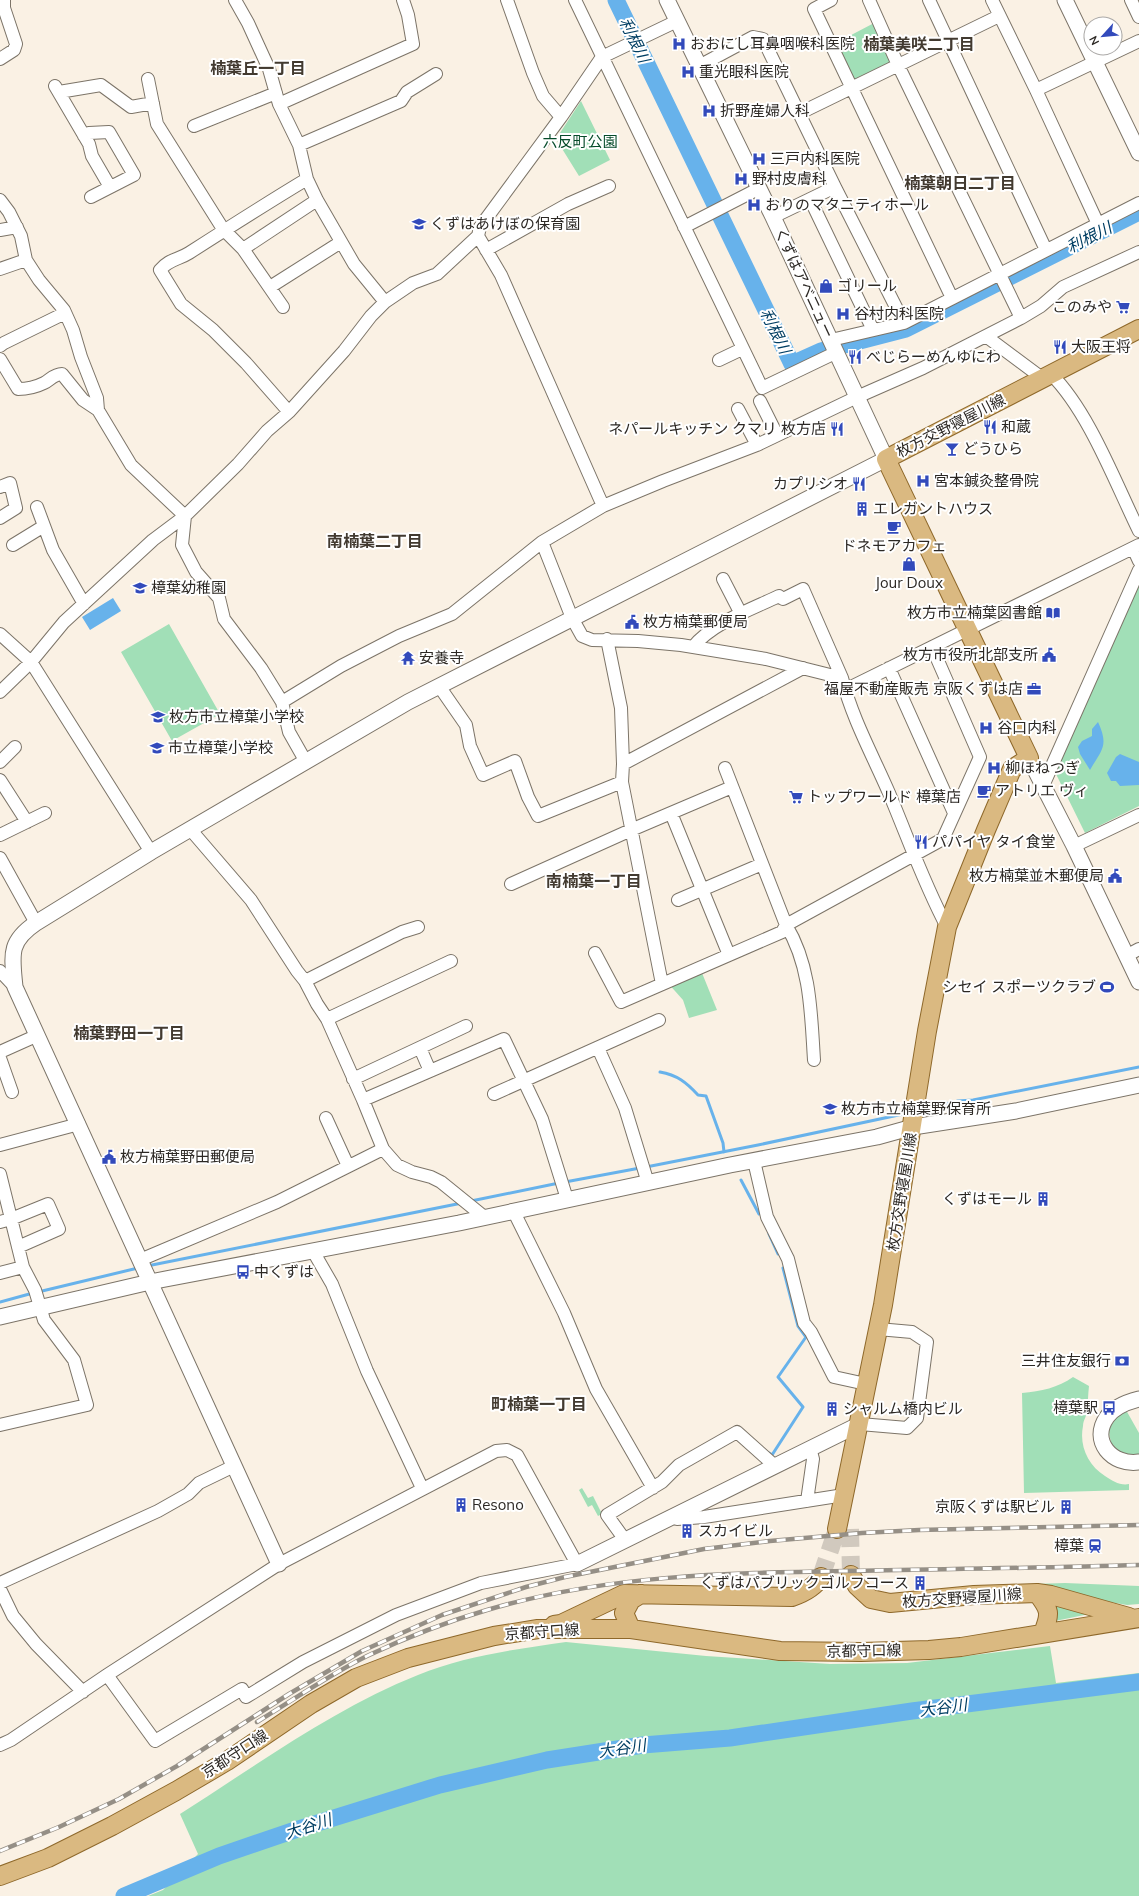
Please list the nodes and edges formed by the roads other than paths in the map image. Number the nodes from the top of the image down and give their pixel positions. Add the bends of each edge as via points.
1 (4, 0) edge
2 (235, 0) edge
3 (402, 0) edge
4 (507, 0) edge
5 (575, 0) edge
6 (667, 0) edge
7 (831, 0) edge
8 (869, 0) edge
9 (929, 0) edge
10 (992, 0) edge
11 (1065, 0) edge
12 (1131, 0) edge
13 (999, 16) junction
14 (1139, 17) edge
15 (677, 21) junction
16 (5, 26) edge
17 (949, 40) junction
18 (1139, 41) edge
19 (602, 58) junction
20 (0, 59) edge
21 (1095, 62) junction
22 (898, 65) junction
23 (699, 66) junction
24 (148, 79) dead end
25 (431, 80) dead end
26 (852, 87) junction
27 (1036, 90) junction
28 (278, 98) junction
29 (153, 103) junction
30 (800, 113) junction
31 (561, 117) junction
32 (194, 126) dead end
33 (84, 136) junction
34 (299, 146) junction
35 (1139, 153) edge
36 (307, 178) junction
37 (608, 186) dead end
38 (110, 187) junction
39 (834, 187) junction
40 (758, 189) junction
41 (91, 197) dead end
42 (810, 199) junction
43 (0, 200) edge
44 (317, 200) junction
45 (1139, 203) edge
46 (773, 217) junction
47 (1098, 224) junction
48 (17, 227) junction
49 (684, 227) junction
50 (223, 229) junction
51 (0, 230) edge
52 (478, 236) junction
53 (341, 242) junction
54 (243, 248) junction
55 (486, 250) junction
56 (1046, 250) junction
57 (1139, 252) edge
58 (26, 260) junction
59 (0, 269) edge
60 (1000, 274) junction
61 (270, 287) junction
62 (952, 298) junction
63 (385, 302) junction
64 (283, 307) dead end
65 (66, 313) junction
66 (1021, 318) junction
67 (904, 323) junction
68 (1139, 329) edge
69 (873, 330) junction
70 (987, 337) junction
71 (0, 346) edge
72 (834, 346) junction
73 (742, 349) junction
74 (0, 359) edge
75 (719, 360) dead end
76 (1047, 376) junction
77 (5, 379) edge
78 (857, 397) junction
79 (760, 401) dead end
80 (738, 409) dead end
81 (98, 410) junction
82 (290, 412) junction
83 (777, 435) junction
84 (757, 445) junction
85 (886, 459) junction
86 (0, 487) edge
87 (603, 506) junction
88 (37, 507) dead end
89 (185, 516) junction
90 (0, 518) edge
91 (44, 526) junction
92 (1139, 531) edge
93 (542, 542) junction
94 (14, 545) dead end
95 (1136, 546) edge
96 (1139, 561) edge
97 (1139, 570) edge
98 (723, 579) dead end
99 (84, 604) junction
100 (741, 614) junction
101 (572, 618) junction
102 (967, 630) junction
103 (0, 634) edge
104 (607, 639) junction
105 (693, 647) junction
106 (932, 647) junction
107 (31, 662) junction
108 (803, 668) junction
109 (889, 668) junction
110 (844, 684) junction
111 (439, 686) junction
112 (0, 692) edge
113 (282, 702) junction
114 (16, 747) dead end
115 (1029, 758) junction
116 (0, 762) edge
117 (306, 762) junction
118 (624, 764) junction
119 (725, 768) dead end
120 (0, 780) edge
121 (622, 782) junction
122 (1043, 786) junction
123 (732, 787) junction
124 (46, 813) dead end
125 (671, 813) junction
126 (954, 813) junction
127 (1137, 819) edge
128 (27, 822) junction
129 (190, 828) junction
130 (631, 830) junction
131 (0, 835) edge
132 (1074, 846) junction
133 (151, 852) junction
134 (915, 854) junction
135 (0, 858) edge
136 (762, 864) junction
137 (511, 884) dead end
138 (702, 890) junction
139 (678, 900) dead end
140 (36, 923) junction
141 (786, 925) junction
142 (418, 927) dead end
143 (947, 927) junction
144 (1132, 952) edge
145 (595, 953) dead end
146 (729, 955) junction
147 (451, 961) dead end
148 (0, 972) edge
149 (305, 981) junction
150 (1139, 982) edge
151 (662, 984) junction
152 (15, 986) junction
153 (327, 1019) junction
154 (659, 1020) dead end
155 (466, 1026) dead end
156 (38, 1035) junction
157 (420, 1048) junction
158 (598, 1048) junction
159 (0, 1052) edge
160 (0, 1058) edge
161 (814, 1060) dead end
162 (430, 1071) junction
163 (353, 1079) junction
164 (524, 1081) junction
165 (1139, 1086) edge
166 (12, 1092) dead end
167 (494, 1094) dead end
168 (363, 1100) junction
169 (326, 1118) dead end
170 (79, 1124) junction
171 (913, 1127) junction
172 (0, 1145) edge
173 (383, 1149) junction
174 (754, 1161) junction
175 (348, 1166) junction
176 (0, 1174) edge
177 (648, 1183) junction
178 (567, 1199) junction
179 (513, 1210) junction
180 (484, 1216) junction
181 (5, 1220) edge
182 (18, 1247) junction
183 (313, 1251) junction
184 (140, 1260) junction
185 (22, 1267) junction
186 (0, 1273) edge
187 (150, 1282) junction
188 (40, 1307) junction
189 (0, 1317) edge
190 (878, 1329) junction
191 (866, 1384) junction
192 (1139, 1399) edge
193 (860, 1424) junction
194 (0, 1425) edge
195 (810, 1448) junction
196 (1139, 1462) edge
197 (234, 1466) junction
198 (775, 1466) junction
199 (422, 1488) junction
200 (653, 1488) junction
201 (844, 1495) junction
202 (807, 1501) junction
203 (674, 1516) junction
204 (625, 1540) junction
205 (279, 1564) junction
206 (577, 1564) junction
207 (851, 1575) tunnel mouth
208 (821, 1577) tunnel mouth
209 (0, 1582) edge
210 (0, 1589) edge
211 (1037, 1593) junction
212 (641, 1594) junction
213 (1137, 1618) edge
214 (538, 1629) junction
215 (631, 1629) junction
216 (1043, 1633) junction
217 (106, 1675) junction
218 (82, 1692) junction
219 (0, 1745) edge
220 (0, 1876) edge

1 - 16 street
2 - 28 street via 269,69
3 - 28 street via 408,15 413,44
4 - 31 street via 543,96
5 - 19 street
6 - 15 street, くずはアベニュー
7 - 26 street via 814,8
8 - 22 street
9 - 17 street
10 - 13 street
11 - 21 street
12 - 14 street
13 - 17 street
13 - 27 street
15 - 19 street
15 - 23 street, くずはアベニュー
16 - 20 street via 16,44 14,50
17 - 22 street
17 - 56 street
18 - 21 street
19 - 31 street
19 - 49 street
21 - 27 street
21 - 35 street
22 - 26 street
22 - 60 street
23 - 30 street via 753,36 763,39
23 - 40 street, くずはアベニュー
24 - 29 street
25 - 34 street via 406,92 401,101
26 - 30 street
26 - 62 street
27 - 47 street
28 - 32 street
28 - 34 street
29 - 33 street via 131,107 101,84 57,89
29 - 50 street via 158,124
30 - 39 street
31 - 52 street via 480,227
33 - 38 street
33 - 38 street via 89,133 109,132 134,175
34 - 36 street
36 - 44 street
36 - 50 street
37 - 55 street via 568,204
38 - 41 street
39 - 42 street
39 - 67 street
40 - 46 street, くずはアベニュー
40 - 49 street
42 - 46 street
42 - 69 street
43 - 48 street
44 - 53 street
44 - 54 street
45 - 47 street
46 - 72 street, くずはアベニュー
47 - 56 street
48 - 51 street
48 - 58 street via 22,236
49 - 73 street
50 - 54 street
50 - 82 street via 187,254 167,262 160,270 181,304 240,357
52 - 55 street
52 - 63 street via 437,274 413,284
53 - 61 street
53 - 63 street via 354,264
54 - 61 street
55 - 87 street via 500,275
56 - 60 street
57 - 66 street via 1063,287 1041,306
58 - 59 street
58 - 65 street
60 - 62 street
60 - 66 street
61 - 64 street
62 - 67 street
63 - 82 street
65 - 71 street
65 - 81 street via 97,398
66 - 70 street
67 - 69 street
68 - 76 main road, 枚方交野寝屋川線
69 - 72 street
70 - 76 street
70 - 78 street
72 - 73 street via 762,388
72 - 78 street, くずはアベニュー
73 - 75 street
74 - 77 street
76 - 85 main road, 枚方交野寝屋川線
76 - 92 street via 1065,388 1087,425
77 - 81 street via 18,389 25,389 62,374 83,400
78 - 83 street
78 - 85 street, くずはアベニュー
79 - 83 street
80 - 84 street
81 - 89 street via 131,465
82 - 89 street
83 - 84 street
84 - 87 street
85 - 101 street
85 - 102 main road, 枚方交野寝屋川線
86 - 90 street via 10,483 16,508
87 - 93 street
88 - 91 street
89 - 99 street via 153,540
89 - 113 street via 182,546 196,572 219,598 224,619 261,668
91 - 94 street
91 - 99 street via 53,550
93 - 101 street
93 - 113 street via 452,614 399,636 347,663
95 - 96 street
95 - 102 street
97 - 122 street
98 - 100 street
99 - 107 street via 64,622
100 - 105 street via 702,636
100 - 110 street via 779,596 783,599 803,589
101 - 104 street via 582,636 592,640
101 - 111 street
102 - 106 street
102 - 115 main road, 枚方交野寝屋川線
103 - 107 street
104 - 105 street
104 - 118 street via 621,708
105 - 108 street
106 - 109 street
106 - 126 street via 980,756
107 - 112 street
107 - 133 street
108 - 110 street
108 - 118 street
109 - 110 street
109 - 126 street
110 - 134 street
111 - 117 street
111 - 121 street via 466,725 470,746 483,775 515,761 538,816
113 - 117 street via 289,732
114 - 116 street
115 - 122 street
115 - 143 main road, 枚方交野寝屋川線 via 1012,769
117 - 129 street
118 - 121 street
119 - 123 street
120 - 128 street
121 - 130 street
122 - 132 street
123 - 125 street
123 - 136 street
124 - 128 street
125 - 130 street
125 - 138 street
126 - 134 street via 943,839
127 - 132 street
128 - 131 street
129 - 133 street
129 - 149 street via 251,900
130 - 137 street
130 - 151 street
132 - 144 street
133 - 140 street
134 - 141 street
134 - 143 street via 932,900
135 - 140 street
136 - 138 street
136 - 141 street
138 - 139 street
138 - 146 street
140 - 152 street via 14,944
141 - 146 street via 782,932
141 - 161 street via 797,942 805,972 812,1014
142 - 149 street via 402,932
143 - 171 main road, 枚方交野寝屋川線 via 927,1031
144 - 150 street
145 - 151 street via 620,1002
146 - 151 street
147 - 153 street
148 - 152 street
149 - 153 street via 316,1004
152 - 156 street
153 - 163 street
154 - 158 street
155 - 157 street
156 - 159 street
156 - 170 street
157 - 162 street
157 - 163 street
158 - 164 street
158 - 177 street via 625,1108
160 - 166 street
162 - 164 street via 504,1038
162 - 168 street
163 - 168 street
164 - 167 street
164 - 178 street via 542,1120
165 - 171 street via 1016,1111
168 - 173 street
169 - 175 street
170 - 172 street
170 - 184 street
171 - 174 street via 877,1137
171 - 190 main road, 枚方交野寝屋川線
173 - 175 street
173 - 180 street via 397,1164 441,1182
174 - 177 street
174 - 191 street via 767,1217 788,1259 804,1323 834,1377
175 - 184 street via 277,1202
176 - 181 street
177 - 178 street
178 - 179 street
179 - 180 street
179 - 200 street via 564,1313 596,1389
180 - 183 street
181 - 182 street
181 - 182 street via 48,1204 59,1229
182 - 185 street
183 - 187 street
183 - 199 street via 332,1284 367,1371
184 - 187 street
185 - 186 street
185 - 188 street via 36,1290
187 - 188 street
187 - 197 street
188 - 189 street
188 - 194 street via 44,1320 74,1360 87,1405
190 - 191 main road, 枚方交野寝屋川線
190 - 193 street via 912,1332 927,1342 917,1418 907,1428
191 - 193 main road, 枚方交野寝屋川線
192 - 196 street via 1120,1405 1111,1413 1104,1422 1101,1434 1113,1458 1124,1462
193 - 195 street
193 - 201 main road, 枚方交野寝屋川線
193 - 201 main road, 枚方交野寝屋川線 via 856,1490 844,1529
195 - 198 street
195 - 202 street via 814,1459
197 - 205 street
197 - 209 street via 199,1483 188,1494 158,1511
198 - 200 street via 737,1432 679,1464
198 - 203 street
199 - 205 street
199 - 206 street via 496,1451 507,1450 517,1455
200 - 204 street via 607,1515
201 - 202 street
202 - 203 street via 704,1517 677,1519
203 - 204 street
204 - 206 street
205 - 217 street
206 - 217 street via 481,1584 396,1615 303,1662 246,1696 242,1689 155,1740
207 - 211 main road, 枚方交野寝屋川線 via 857,1586 871,1599 890,1603 974,1595
208 - 212 main road via 803,1594 792,1597
210 - 218 street via 13,1616
211 - 213 main road, 枚方交野寝屋川線
211 - 216 main road, 枚方交野寝屋川線 via 1047,1607 1048,1620
212 - 214 main road via 624,1594 561,1624
212 - 215 main road via 631,1600 624,1613
213 - 216 main road, 京都守口線
214 - 215 main road, 京都守口線
214 - 220 main road, 京都守口線 via 494,1636 408,1658 356,1678 176,1791 48,1858
215 - 216 main road, 京都守口線 via 780,1651 846,1652 961,1647
217 - 218 street
218 - 219 street

